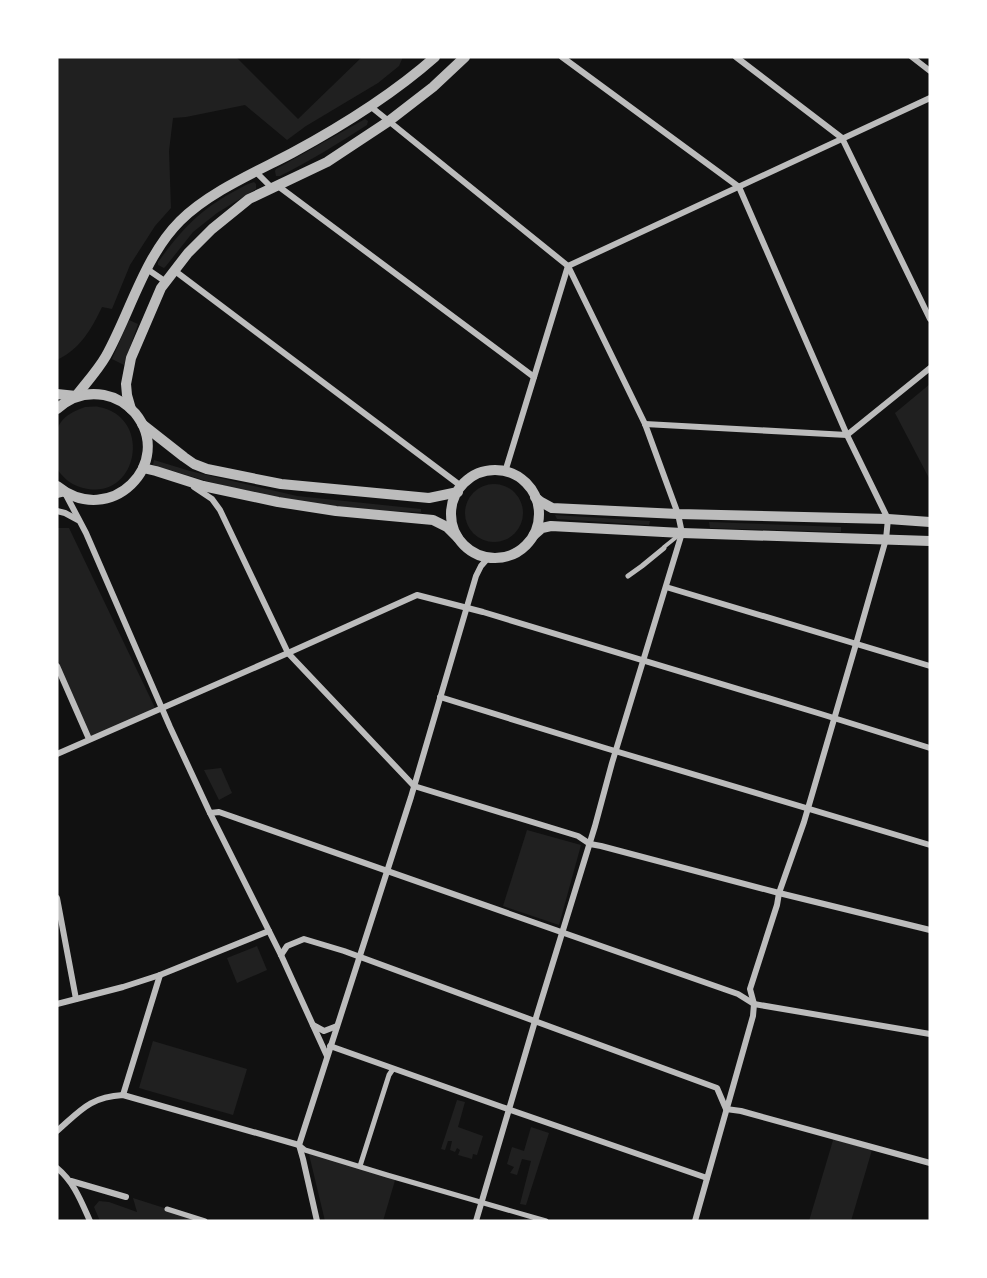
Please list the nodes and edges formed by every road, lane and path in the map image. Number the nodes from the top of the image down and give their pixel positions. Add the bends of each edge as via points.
1 (435, 57) edge
2 (465, 57) edge
3 (562, 57) edge
4 (736, 57) edge
5 (912, 57) edge
6 (930, 71) edge
7 (930, 98) edge
8 (370, 106) junction
9 (389, 121) junction
10 (842, 138) junction
11 (255, 171) junction
12 (274, 187) junction
13 (739, 187) junction
14 (568, 266) junction
15 (147, 269) junction
16 (175, 270) junction
17 (166, 282) junction
18 (930, 319) edge
19 (930, 368) edge
20 (534, 377) junction
21 (57, 394) edge
22 (76, 396) junction
23 (57, 409) edge
24 (131, 409) junction
25 (142, 424) junction
26 (645, 424) junction
27 (847, 435) junction
28 (143, 468) junction
29 (505, 472) junction
30 (184, 480) junction
31 (459, 489) junction
32 (60, 491) edge
33 (535, 497) junction
34 (57, 511) edge
35 (678, 514) junction
36 (888, 519) junction
37 (80, 521) junction
38 (930, 522) edge
39 (682, 533) junction
40 (534, 535) junction
41 (458, 538) junction
42 (886, 539) junction
43 (930, 541) edge
44 (663, 548) joint
45 (488, 558) junction
46 (628, 576) dead end
47 (666, 587) junction
48 (466, 608) junction
49 (856, 644) junction
50 (288, 653) junction
51 (642, 661) junction
52 (57, 666) edge
53 (930, 666) edge
54 (440, 697) junction
55 (162, 708) junction
56 (834, 718) junction
57 (89, 740) junction
58 (930, 748) edge
59 (615, 752) junction
60 (57, 754) edge
61 (414, 786) junction
62 (807, 808) junction
63 (210, 813) junction
64 (590, 844) junction
65 (930, 845) edge
66 (387, 871) junction
67 (779, 893) junction
68 (57, 898) edge
69 (930, 930) edge
70 (269, 932) junction
71 (563, 932) junction
72 (281, 954) junction
73 (359, 956) junction
74 (160, 975) junction
75 (76, 999) junction
76 (57, 1004) edge
77 (754, 1004) junction
78 (535, 1021) junction
79 (313, 1025) junction
80 (337, 1026) junction
81 (930, 1034) edge
82 (330, 1046) junction
83 (327, 1056) junction
84 (393, 1069) junction
85 (123, 1095) junction
86 (726, 1108) junction
87 (509, 1110) junction
88 (57, 1131) edge
89 (299, 1145) junction
90 (930, 1163) edge
91 (360, 1166) junction
92 (57, 1167) edge
93 (707, 1178) junction
94 (70, 1181) junction
95 (126, 1197) dead end
96 (483, 1202) junction
97 (167, 1209) dead end
98 (90, 1221) edge
99 (205, 1221) edge
100 (317, 1221) edge
101 (476, 1221) edge
102 (546, 1221) edge
103 (695, 1221) edge

1 - 8 street
2 - 9 street
3 - 13 street
4 - 10 street
5 - 6 street
7 - 10 street
8 - 9 street
8 - 11 street
9 - 12 street via 327,162
9 - 14 street
10 - 13 street
10 - 18 street
11 - 12 street
11 - 15 street via 198,205 165,238
12 - 16 street via 227,216
12 - 20 street
13 - 14 street
13 - 27 street
14 - 20 street
14 - 26 street
15 - 17 street
15 - 22 street via 105,357
16 - 17 street
16 - 31 street
17 - 24 street via 128,371 126,384
19 - 27 street
20 - 29 street
21 - 22 street
22 - 23 street
22 - 24 street via 105,395
24 - 25 street
25 - 28 street via 147,439
25 - 31 street via 194,464 270,482 429,498
26 - 27 street
26 - 35 street
27 - 36 street
28 - 30 street
28 - 32 street via 133,484 118,495 101,500 82,500
29 - 31 street via 481,473
29 - 33 street via 528,485
30 - 41 street via 278,502 433,520
30 - 50 street via 212,499 220,510
31 - 41 street via 451,511
32 - 37 street
33 - 35 street via 552,508
33 - 40 street via 539,509
34 - 37 street
35 - 36 street
35 - 39 street
36 - 38 street
36 - 42 street
37 - 55 street
39 - 40 street via 551,526
39 - 42 street
39 - 44 lane
39 - 47 street
40 - 45 street via 515,554
41 - 45 street via 476,554
42 - 43 street
42 - 49 street
44 - 46 street
45 - 48 street via 476,576
47 - 49 street
47 - 51 street
48 - 50 street via 417,595
48 - 51 street
48 - 54 street
49 - 53 street
49 - 56 street
50 - 55 street
50 - 61 street
51 - 56 street
51 - 59 street
52 - 57 street
54 - 59 street
54 - 61 street
55 - 57 street
55 - 63 street
56 - 58 street
56 - 62 street
57 - 60 street
59 - 62 street
59 - 64 street
61 - 64 street via 578,836
61 - 66 street
62 - 65 street
62 - 67 street
63 - 66 street via 219,812
63 - 70 street
64 - 67 street
64 - 71 street
66 - 71 street
66 - 73 street
67 - 69 street
67 - 77 street via 750,989
68 - 75 street
70 - 72 street
70 - 74 street
71 - 77 street via 738,994
71 - 78 street
72 - 73 street via 287,946 304,939
72 - 79 street
73 - 78 street
73 - 80 street
74 - 75 street
74 - 85 street
75 - 76 street
77 - 81 street
77 - 86 street
78 - 86 street via 717,1088
78 - 87 street
79 - 80 street via 324,1031
79 - 83 street
80 - 82 street
82 - 83 street
82 - 84 street
83 - 89 street
84 - 87 street
84 - 91 street
85 - 88 street via 92,1101
85 - 89 street
86 - 90 street
86 - 93 street
87 - 93 street
87 - 96 street
89 - 91 street
89 - 100 street
91 - 96 street
92 - 94 street
93 - 103 street
94 - 95 street
94 - 98 street
96 - 101 street
96 - 102 street
97 - 99 street

